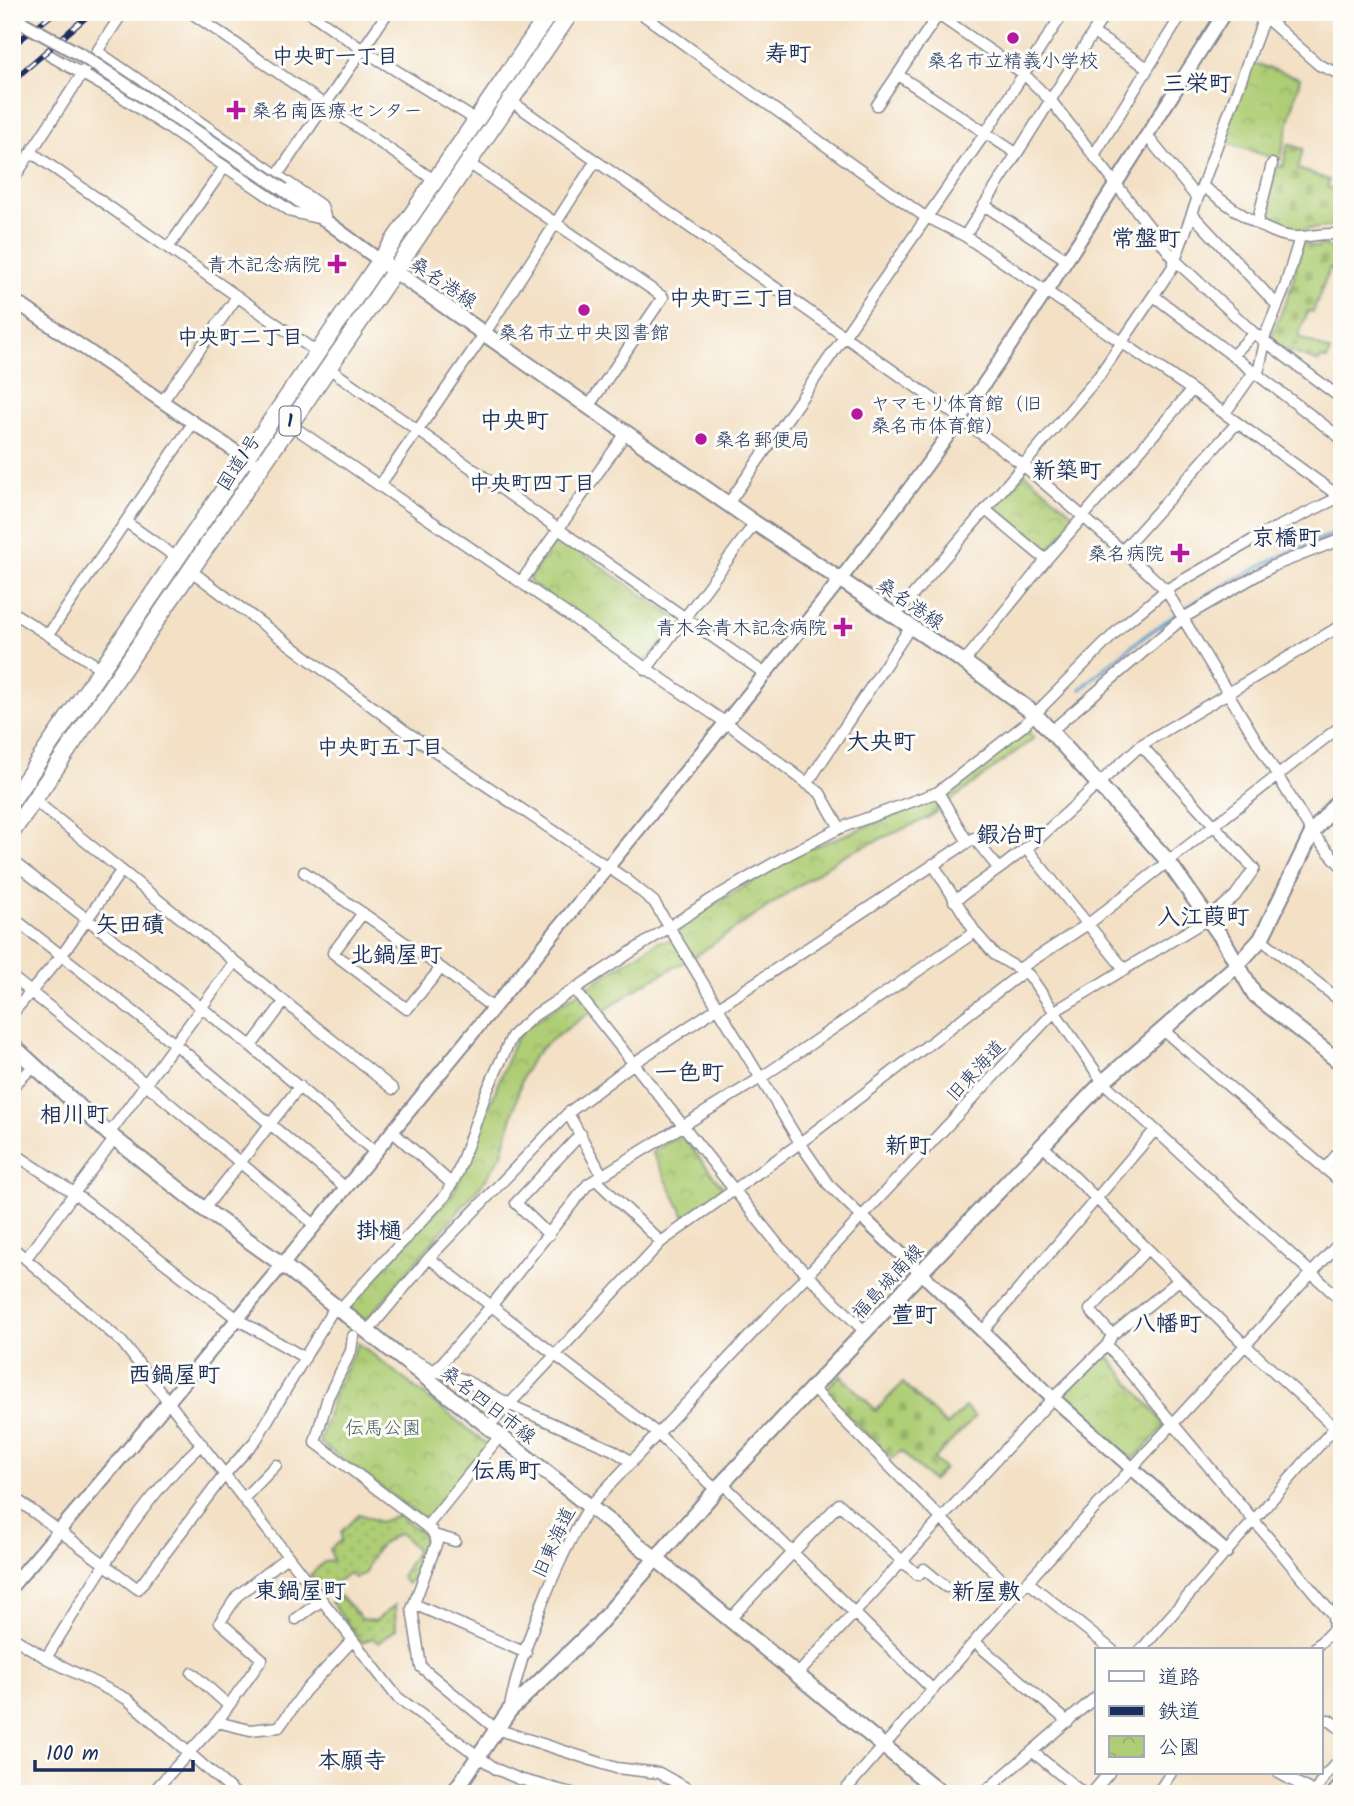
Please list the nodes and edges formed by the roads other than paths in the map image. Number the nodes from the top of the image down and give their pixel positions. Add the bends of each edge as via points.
1 (123, 12) edge
2 (190, 12) edge
3 (309, 12) edge
4 (388, 12) edge
5 (550, 12) edge
6 (571, 12) edge
7 (639, 12) edge
8 (1064, 12) edge
9 (1107, 12) edge
10 (1183, 12) edge
11 (1225, 12) edge
12 (936, 14) edge
13 (1263, 14) edge
14 (12, 17) edge
15 (1093, 33) junction
16 (363, 50) junction
17 (97, 51) junction
18 (49, 55) dead end
19 (1148, 68) junction
20 (82, 74) junction
21 (1024, 74) junction
22 (898, 75) junction
23 (1342, 75) edge
24 (511, 101) junction
25 (1052, 102) junction
26 (326, 105) junction
27 (877, 105) dead end
28 (476, 120) junction
29 (986, 132) junction
30 (1147, 136) junction
31 (31, 152) junction
32 (1016, 153) junction
33 (1094, 155) junction
34 (467, 162) junction
35 (595, 162) junction
36 (1272, 164) dead end
37 (224, 168) junction
38 (278, 174) junction
39 (434, 180) junction
40 (12, 182) edge
41 (1115, 184) junction
42 (1202, 186) junction
43 (1198, 198) junction
44 (984, 205) junction
45 (1192, 214) junction
46 (928, 216) junction
47 (326, 220) junction
48 (556, 222) junction
49 (1257, 223) junction
50 (1342, 235) edge
51 (965, 236) junction
52 (1300, 237) junction
53 (168, 248) junction
54 (379, 260) junction
55 (1067, 260) junction
56 (1176, 261) junction
57 (394, 272) junction
58 (1046, 292) junction
59 (1154, 296) junction
60 (237, 297) junction
61 (12, 299) edge
62 (1277, 305) junction
63 (485, 333) junction
64 (1254, 333) junction
65 (845, 337) junction
66 (1264, 341) junction
67 (1122, 343) junction
68 (317, 352) junction
69 (1233, 355) junction
70 (330, 369) junction
71 (1256, 372) junction
72 (1192, 390) junction
73 (1342, 399) edge
74 (162, 402) junction
75 (588, 407) junction
76 (1225, 414) junction
77 (960, 418) junction
78 (193, 423) junction
79 (288, 423) junction
80 (1237, 423) junction
81 (418, 430) junction
82 (626, 433) junction
83 (1342, 439) edge
84 (245, 458) junction
85 (1023, 465) junction
86 (260, 468) junction
87 (380, 485) junction
88 (1341, 497) edge
89 (728, 504) junction
90 (986, 511) junction
91 (1083, 516) junction
92 (126, 522) junction
93 (755, 523) junction
94 (559, 529) junction
95 (1342, 539) edge
96 (1123, 550) junction
97 (177, 558) junction
98 (1046, 560) junction
99 (190, 570) junction
100 (839, 578) junction
101 (521, 582) junction
102 (1166, 590) junction
103 (12, 612) edge
104 (895, 616) junction
105 (685, 618) junction
106 (1183, 618) junction
107 (1342, 625) edge
108 (911, 626) junction
109 (48, 635) junction
110 (964, 662) junction
111 (102, 669) junction
112 (646, 670) junction
113 (764, 673) junction
114 (1227, 693) junction
115 (1035, 714) junction
116 (723, 724) junction
117 (1342, 725) edge
118 (1051, 731) junction
119 (1141, 745) junction
120 (1275, 776) junction
121 (807, 784) junction
122 (1098, 784) junction
123 (15, 790) edge
124 (938, 792) junction
125 (1342, 796) edge
126 (34, 800) junction
127 (1214, 824) junction
128 (840, 828) junction
129 (12, 832) edge
130 (1312, 833) junction
131 (967, 841) junction
132 (1026, 848) junction
133 (1167, 860) junction
134 (12, 861) edge
135 (933, 864) junction
136 (1342, 867) edge
137 (607, 868) junction
138 (999, 869) junction
139 (121, 871) junction
140 (304, 872) dead end
141 (954, 901) junction
142 (363, 913) junction
143 (12, 917) edge
144 (88, 918) junction
145 (1208, 919) junction
146 (1086, 925) junction
147 (669, 928) junction
148 (975, 932) junction
149 (1261, 939) junction
150 (62, 955) junction
151 (234, 963) junction
152 (1238, 964) junction
153 (441, 968) junction
154 (1021, 970) junction
155 (1125, 970) junction
156 (12, 977) edge
157 (575, 990) junction
158 (32, 992) junction
159 (284, 1002) junction
160 (1342, 1002) edge
161 (201, 1007) junction
162 (493, 1009) junction
163 (717, 1009) junction
164 (1055, 1011) junction
165 (12, 1014) edge
166 (1163, 1030) junction
167 (175, 1044) junction
168 (12, 1045) edge
169 (251, 1046) junction
170 (634, 1063) junction
171 (1342, 1064) edge
172 (35, 1065) junction
173 (759, 1079) junction
174 (1103, 1082) junction
175 (146, 1083) junction
176 (300, 1086) junction
177 (12, 1087) edge
178 (393, 1089) dead end
179 (568, 1113) junction
180 (271, 1123) junction
181 (684, 1127) junction
182 (1156, 1130) junction
183 (393, 1132) junction
184 (581, 1134) junction
185 (112, 1136) junction
186 (800, 1143) junction
187 (1042, 1145) junction
188 (1342, 1148) edge
189 (12, 1152) edge
190 (376, 1153) junction
191 (240, 1161) junction
192 (1325, 1168) junction
193 (599, 1177) junction
194 (1342, 1182) edge
195 (452, 1184) junction
196 (346, 1188) junction
197 (733, 1189) junction
198 (74, 1193) junction
199 (1095, 1197) junction
200 (204, 1209) junction
201 (862, 1217) junction
202 (315, 1225) junction
203 (550, 1235) junction
204 (1342, 1240) edge
205 (661, 1242) junction
206 (12, 1247) edge
207 (1146, 1249) junction
208 (27, 1257) junction
209 (429, 1258) junction
210 (283, 1265) junction
211 (922, 1271) junction
212 (1312, 1274) junction
213 (806, 1276) junction
214 (1179, 1280) junction
215 (1342, 1301) edge
216 (492, 1305) junction
217 (336, 1309) junction
218 (239, 1320) junction
219 (984, 1330) junction
220 (866, 1333) junction
221 (360, 1334) junction
222 (1112, 1335) junction
223 (1107, 1345) junction
224 (1245, 1345) junction
225 (555, 1354) junction
226 (305, 1358) junction
227 (431, 1375) junction
228 (813, 1389) junction
229 (1053, 1398) junction
230 (170, 1403) junction
231 (508, 1403) junction
232 (1342, 1419) edge
233 (1172, 1426) junction
234 (488, 1427) junction
235 (1338, 1431) edge
236 (658, 1434) junction
237 (500, 1436) junction
238 (202, 1444) junction
239 (632, 1462) junction
240 (276, 1465) dead end
241 (1131, 1469) junction
242 (225, 1474) junction
243 (719, 1487) junction
244 (12, 1496) edge
245 (243, 1499) junction
246 (589, 1507) junction
247 (941, 1519) junction
248 (1252, 1522) junction
249 (427, 1525) junction
250 (60, 1531) junction
251 (434, 1535) junction
252 (455, 1541) dead end
253 (792, 1552) junction
254 (1226, 1552) junction
255 (288, 1556) junction
256 (655, 1558) junction
257 (902, 1560) junction
258 (105, 1564) junction
259 (1028, 1582) junction
260 (12, 1586) edge
261 (946, 1587) dead end
262 (1016, 1594) junction
263 (321, 1601) junction
264 (1342, 1603) edge
265 (414, 1604) junction
266 (853, 1614) junction
267 (1333, 1615) junction
268 (296, 1619) dead end
269 (730, 1619) junction
270 (1334, 1629) junction
271 (12, 1637) edge
272 (1342, 1637) edge
273 (352, 1641) junction
274 (975, 1643) junction
275 (1110, 1648) edge
276 (1143, 1648) edge
277 (1315, 1648) edge
278 (526, 1653) junction
279 (46, 1658) junction
280 (192, 1674) dead end
281 (797, 1675) junction
282 (933, 1690) junction
283 (1095, 1698) edge
284 (228, 1705) junction
285 (509, 1711) junction
286 (1329, 1720) dead end
287 (217, 1722) junction
288 (1068, 1723) junction
289 (496, 1729) junction
290 (1342, 1730) edge
291 (883, 1746) junction
292 (188, 1752) junction
293 (1033, 1752) junction
294 (477, 1756) junction
295 (1342, 1758) edge
296 (1108, 1774) edge
297 (1170, 1774) edge
298 (1281, 1774) edge
299 (1342, 1783) edge
300 (1316, 1793) edge
301 (151, 1794) edge
302 (236, 1794) edge
303 (453, 1794) edge
304 (575, 1794) edge
305 (697, 1794) edge
306 (842, 1794) edge
307 (942, 1794) edge
308 (982, 1794) edge
309 (1084, 1794) edge
310 (1091, 1794) edge
311 (1157, 1794) edge
312 (1333, 1794) edge

1 - 17 street
2 - 26 street
3 - 16 street
4 - 16 street
5 - 28 highway, 国道1号 / 1
6 - 24 highway, 国道1号 / 1
7 - 46 street
8 - 21 street
9 - 15 street
10 - 19 street
11 - 30 street
12 - 21 street
12 - 22 street
13 - 23 street via 1319,65
13 - 42 street
14 - 47 street, bridge via 81,55
15 - 19 street
15 - 25 street
16 - 26 street
16 - 28 street
17 - 20 street
17 - 38 street
18 - 20 street
19 - 33 street
20 - 31 street
20 - 37 street
21 - 25 street
21 - 29 street
22 - 27 street
22 - 29 street
24 - 34 highway, 国道1号 / 1
24 - 35 street
25 - 32 street
25 - 33 street
26 - 38 street
26 - 39 street
28 - 39 highway, 国道1号 / 1
29 - 32 street
29 - 46 street
30 - 41 street
30 - 43 street
31 - 40 street
31 - 53 street
32 - 44 street
33 - 41 street
34 - 48 street
34 - 57 highway, 国道1号 / 1
35 - 48 street
35 - 65 street
36 - 49 street
37 - 47 street via 292,212
37 - 53 street
38 - 47 street via 322,206
39 - 54 highway, 国道1号 / 1
41 - 55 street
41 - 56 street
42 - 43 street
42 - 49 street
43 - 45 street
44 - 51 street
44 - 55 street
45 - 56 street
45 - 62 street
46 - 51 street
46 - 65 street
47 - 54 street
48 - 63 street
48 - 75 street via 663,297
49 - 52 street
50 - 52 street
51 - 58 street
52 - 62 street
53 - 60 street
54 - 57 main road, 桑名港線
54 - 68 highway, 国道1号 / 1
55 - 58 street
56 - 59 street
56 - 64 street
57 - 63 main road, 桑名港線
57 - 70 highway, 国道1号 / 1
58 - 67 street
58 - 77 street
59 - 67 street
59 - 69 street
60 - 68 street
60 - 74 street
61 - 74 street
62 - 66 street
63 - 75 main road, 桑名港線
63 - 81 street
64 - 66 street
64 - 69 street
65 - 77 street
65 - 89 street
66 - 71 street
66 - 73 street
67 - 72 street
67 - 85 street
68 - 84 highway, 国道1号 / 1
69 - 71 street
70 - 79 highway, 国道1号 / 1
70 - 81 street
71 - 76 street
71 - 83 street
72 - 76 street
72 - 91 street
74 - 78 street
75 - 82 main road, 桑名港線
76 - 80 street
77 - 85 street
77 - 100 street
78 - 84 street
78 - 92 street
79 - 86 highway, 国道1号 / 1
79 - 87 street
80 - 88 street
80 - 96 street
81 - 87 street
81 - 94 street
82 - 89 main road, 桑名港線
82 - 94 street
84 - 86 street
84 - 97 highway, 国道1号 / 1
85 - 90 street
85 - 91 street
86 - 99 highway, 国道1号 / 1
87 - 101 street
88 - 102 street via 1265,533
89 - 93 main road, 桑名港線
90 - 98 street
90 - 104 street
91 - 96 street
91 - 98 street
92 - 97 street
92 - 109 street
93 - 100 main road, 桑名港線
93 - 105 street
94 - 101 street
94 - 105 street
95 - 106 street via 1273,566
96 - 102 street
97 - 111 highway, 国道1号 / 1
98 - 110 street
99 - 126 highway, 国道1号 / 1
99 - 137 street via 405,731
100 - 104 main road, 桑名港線
100 - 113 street
101 - 112 street
102 - 106 street
102 - 115 street via 1122,626
103 - 109 street
104 - 108 main road, 桑名港線
105 - 112 street
105 - 113 street
106 - 114 street
106 - 118 street
107 - 114 street
108 - 110 main road, 桑名港線
108 - 121 street
109 - 111 street
110 - 115 main road, 桑名港線
111 - 123 highway, 国道1号 / 1
112 - 116 street
113 - 116 street
114 - 119 street
114 - 120 street
115 - 118 main road, 桑名港線
115 - 124 street
116 - 121 street
116 - 137 street
117 - 120 street
118 - 122 main road, 桑名港線
119 - 122 street
119 - 127 street
120 - 127 street
120 - 130 street
121 - 128 street via 820,793
122 - 132 street
122 - 133 main road, 桑名港線
124 - 128 street
124 - 131 street
125 - 130 main road, 福島城南線
126 - 129 highway, 国道1号 / 1
126 - 139 street
127 - 133 street
127 - 145 street, 旧東海道 via 1254,869 1235,896
128 - 147 street via 746,878
130 - 136 street
130 - 149 main road, 福島城南線
131 - 135 street
131 - 138 street via 974,838
132 - 138 street
132 - 146 street
133 - 145 main road, 桑名港線
133 - 146 street
134 - 144 street
135 - 141 street
135 - 163 street
137 - 147 street via 653,902
137 - 162 street
138 - 141 street
139 - 144 street
139 - 151 street
140 - 142 street
141 - 148 street
142 - 153 street
142 - 153 street via 332,953 407,1009
143 - 150 street
144 - 150 street
144 - 161 street
145 - 152 main road, 桑名港線
145 - 155 street, 旧東海道
146 - 154 street
146 - 155 street
147 - 157 street
147 - 163 street
148 - 154 street via 995,955
148 - 173 street
149 - 152 main road, 福島城南線
149 - 160 street
150 - 158 street
150 - 167 street
151 - 159 street
151 - 161 street
152 - 166 main road, 福島城南線
152 - 171 main road, 桑名港線 via 1255,995
153 - 162 street
154 - 164 street
154 - 186 street
155 - 164 street, 旧東海道
156 - 158 street
157 - 170 street
157 - 195 street via 532,1017 512,1036
158 - 165 street
158 - 175 street
159 - 169 street
159 - 178 street
161 - 167 street
161 - 169 street
162 - 183 street
163 - 170 street
163 - 173 street
164 - 174 street
164 - 201 street, 旧東海道
166 - 174 main road, 福島城南線
166 - 192 street
167 - 175 street
167 - 180 street
168 - 172 main road, 桑名四日市線
169 - 176 street
170 - 179 street
170 - 181 street
172 - 177 street
172 - 185 main road, 桑名四日市線
173 - 181 street
173 - 186 street
174 - 182 street
174 - 187 main road, 福島城南線
175 - 185 street
175 - 191 street
176 - 180 street
176 - 190 street
179 - 184 street
179 - 209 street
180 - 191 street
180 - 196 street
181 - 193 street
181 - 197 street
182 - 199 street
182 - 212 street
183 - 190 street
183 - 195 street
184 - 193 street
184 - 203 street via 516,1203
185 - 198 street
185 - 200 main road, 桑名四日市線
186 - 197 street
186 - 201 street via 828,1184
187 - 199 street
187 - 211 main road, 福島城南線
188 - 192 street
189 - 198 street
190 - 196 street
191 - 200 street
191 - 202 street
192 - 194 street
193 - 203 street via 588,1184
193 - 205 street
195 - 217 street
196 - 202 street
197 - 205 street
197 - 213 street
198 - 208 street
198 - 218 street
199 - 207 street
199 - 219 street
200 - 210 main road, 桑名四日市線
201 - 211 street
201 - 213 street, 旧東海道
202 - 210 street
203 - 216 street
204 - 212 street
205 - 225 street
206 - 208 street
207 - 214 street
207 - 222 street via 1090,1310
208 - 230 street via 122,1342
209 - 216 street
209 - 221 street
210 - 217 main road, 桑名四日市線
210 - 218 street
211 - 219 street
211 - 220 main road, 福島城南線
212 - 215 street
212 - 224 street
213 - 220 street
213 - 236 street, 旧東海道
214 - 222 street
214 - 224 street
216 - 225 street
216 - 227 street
217 - 221 main road, 桑名四日市線
217 - 226 street
218 - 226 street
218 - 230 street
219 - 229 street
220 - 228 main road, 福島城南線
221 - 227 main road, 桑名四日市線
221 - 249 street via 328,1397 315,1442
222 - 223 street
223 - 229 street
223 - 233 street
224 - 233 street
224 - 235 street
225 - 231 street
225 - 236 street
226 - 242 street via 256,1440
227 - 231 street via 462,1378
227 - 234 main road, 桑名四日市線
228 - 243 main road, 福島城南線
228 - 247 street
229 - 241 street
229 - 247 street
230 - 238 street
230 - 250 street
231 - 234 street
231 - 239 street
232 - 235 street
233 - 241 street
233 - 248 street
234 - 237 main road, 桑名四日市線
235 - 248 street
236 - 239 street, 旧東海道
236 - 243 street
237 - 246 main road, 桑名四日市線
237 - 249 street
238 - 242 street
238 - 258 street via 169,1479
239 - 246 street, 旧東海道
240 - 245 street
241 - 254 street
241 - 259 street
242 - 245 street
242 - 258 street via 138,1589
243 - 253 street
243 - 256 main road, 福島城南線
244 - 250 street
245 - 255 street
246 - 256 main road, 桑名四日市線
246 - 278 street, 旧東海道 via 576,1528
247 - 257 street
247 - 262 street
248 - 254 street
248 - 267 street
249 - 251 street
250 - 258 street
250 - 260 street
251 - 252 street
251 - 265 street via 437,1542
253 - 257 street via 839,1504
253 - 266 street
253 - 269 street
254 - 276 street
255 - 263 street
255 - 284 street via 237,1596 220,1622 262,1659
256 - 269 main road, 桑名四日市線
256 - 285 main road, 福島城南線 via 597,1626
257 - 261 street via 918,1575 924,1569
257 - 266 street
258 - 279 street
259 - 262 street
259 - 275 street
262 - 274 street
263 - 268 street
263 - 273 street
264 - 267 street
265 - 278 street
265 - 289 street via 421,1667
266 - 281 street
266 - 282 street
267 - 270 street
269 - 281 main road, 桑名四日市線
270 - 272 street
270 - 277 street
271 - 279 street
273 - 287 street via 279,1727 250,1730
273 - 294 street via 397,1697
274 - 282 street
274 - 288 street
278 - 285 street, 旧東海道
279 - 292 street via 127,1699
280 - 284 street
281 - 291 main road, 桑名四日市線
282 - 291 street
283 - 288 street
284 - 287 street
285 - 289 main road, 福島城南線
286 - 290 street
287 - 292 street
288 - 293 street
289 - 294 main road, 福島城南線
289 - 305 street via 616,1768 659,1773
291 - 306 street
291 - 307 main road, 桑名四日市線
292 - 301 street
292 - 302 street
293 - 308 street
293 - 309 street
294 - 303 main road, 福島城南線
294 - 304 street via 519,1779
295 - 300 street
296 - 310 street
297 - 311 street
298 - 300 street
299 - 312 street

